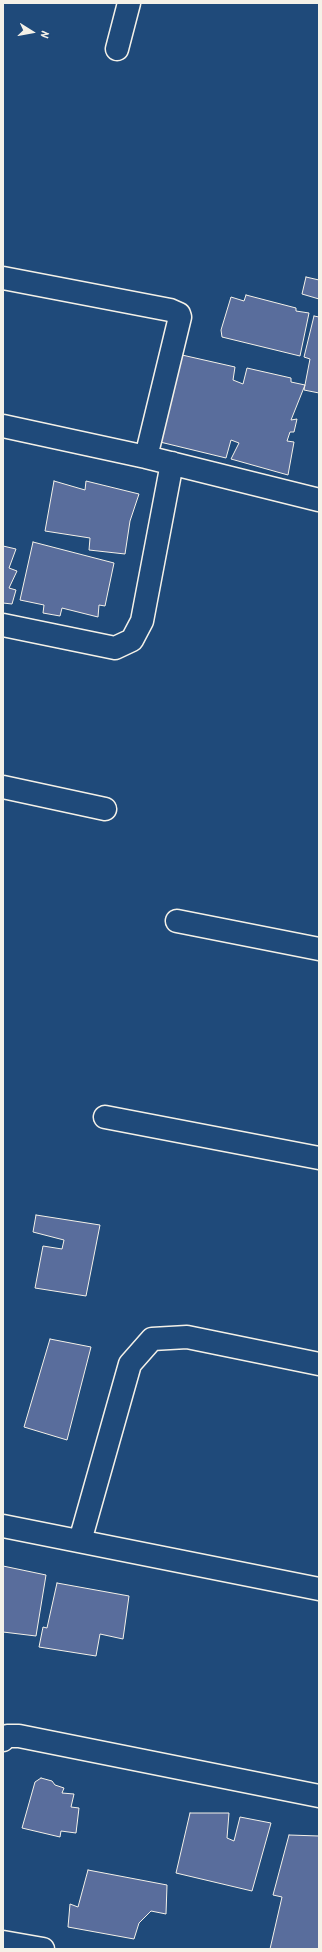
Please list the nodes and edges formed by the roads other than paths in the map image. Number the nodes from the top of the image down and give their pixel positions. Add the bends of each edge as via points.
1 (129, 3) edge
2 (118, 49) dead end
3 (3, 278) edge
4 (3, 426) edge
5 (146, 457) junction
6 (172, 463) junction
7 (319, 500) edge
8 (3, 625) edge
9 (3, 787) edge
10 (105, 809) dead end
11 (177, 921) dead end
12 (319, 949) edge
13 (105, 1117) dead end
14 (319, 1158) edge
15 (319, 1364) edge
16 (3, 1526) edge
17 (80, 1541) junction
18 (319, 1589) edge
19 (3, 1740) edge
20 (319, 1796) edge
21 (3, 1942) edge
22 (43, 1949) edge

1 - 2 street
3 - 5 street via 170,310 179,314
4 - 5 street
5 - 6 street
6 - 7 street
6 - 8 street via 142,621 132,640 115,648
9 - 10 street
11 - 12 street
13 - 14 street
15 - 17 street via 187,1337 152,1339 130,1364
16 - 17 street
17 - 18 street
19 - 20 street via 7,1736 19,1736
21 - 22 street

